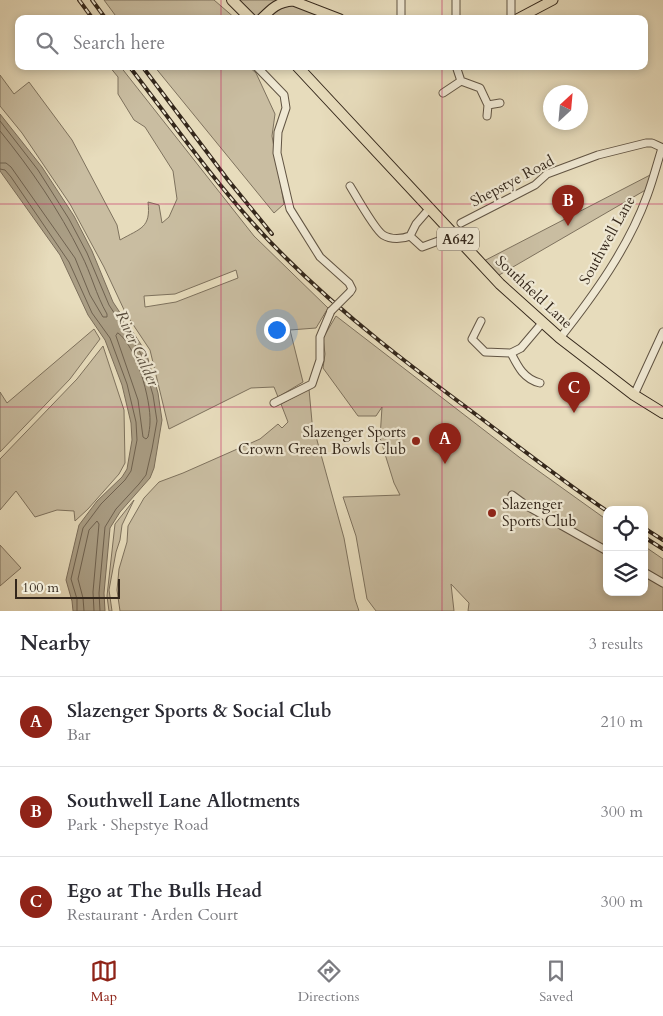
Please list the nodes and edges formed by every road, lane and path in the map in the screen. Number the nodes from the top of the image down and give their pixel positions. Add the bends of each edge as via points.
1 (232, 0) edge
2 (292, 0) edge
3 (401, 0) edge
4 (456, 0) edge
5 (511, 0) edge
6 (553, 0) edge
7 (248, 15) edge
8 (266, 15) edge
9 (330, 15) edge
10 (401, 15) edge
11 (456, 15) edge
12 (511, 15) edge
13 (525, 15) edge
14 (260, 70) edge
15 (302, 70) edge
16 (457, 70) edge
17 (461, 81) junction
18 (443, 93) dead end
19 (500, 103) dead end
20 (488, 105) junction
21 (487, 116) dead end
22 (663, 148) edge
23 (350, 186) dead end
24 (430, 208) junction
25 (461, 223) dead end
26 (410, 236) junction
27 (441, 240) dead end
28 (481, 321) dead end
29 (543, 322) junction
30 (663, 332) edge
31 (560, 338) junction
32 (511, 353) junction
33 (540, 383) dead end
34 (634, 395) junction
35 (274, 403) dead end
36 (663, 413) edge
37 (512, 495) dead end
38 (603, 549) edge
39 (648, 574) edge
40 (663, 583) edge

1 - 7 highway
2 - 8 main road via 274,6
2 - 9 main road
3 - 10 street
4 - 11 street
5 - 12 street
6 - 13 main road
14 - 35 street, bridge via 284,95 286,108 278,132 277,153 290,209 320,257 352,289 331,310 320,337 320,360 312,384
15 - 24 highway, Southfield Lane / A642
16 - 17 street
17 - 18 street
17 - 20 street via 480,88
19 - 20 street
20 - 21 street
22 - 25 street, Shepstye Road via 646,143 598,155 547,174 535,185
22 - 31 street, Southwell Lane via 633,227 597,290
23 - 26 street via 383,235 402,239
24 - 26 street
24 - 29 highway, Southfield Lane / A642 via 500,284
26 - 27 street via 422,247
28 - 32 street via 472,339 485,352
29 - 31 highway, Southfield Lane / A642
29 - 32 street via 521,348
30 - 34 street
31 - 34 highway, Southfield Lane / A642
32 - 33 street via 520,371
34 - 36 highway, Southfield Lane / A642
37 - 38 street
39 - 40 street

